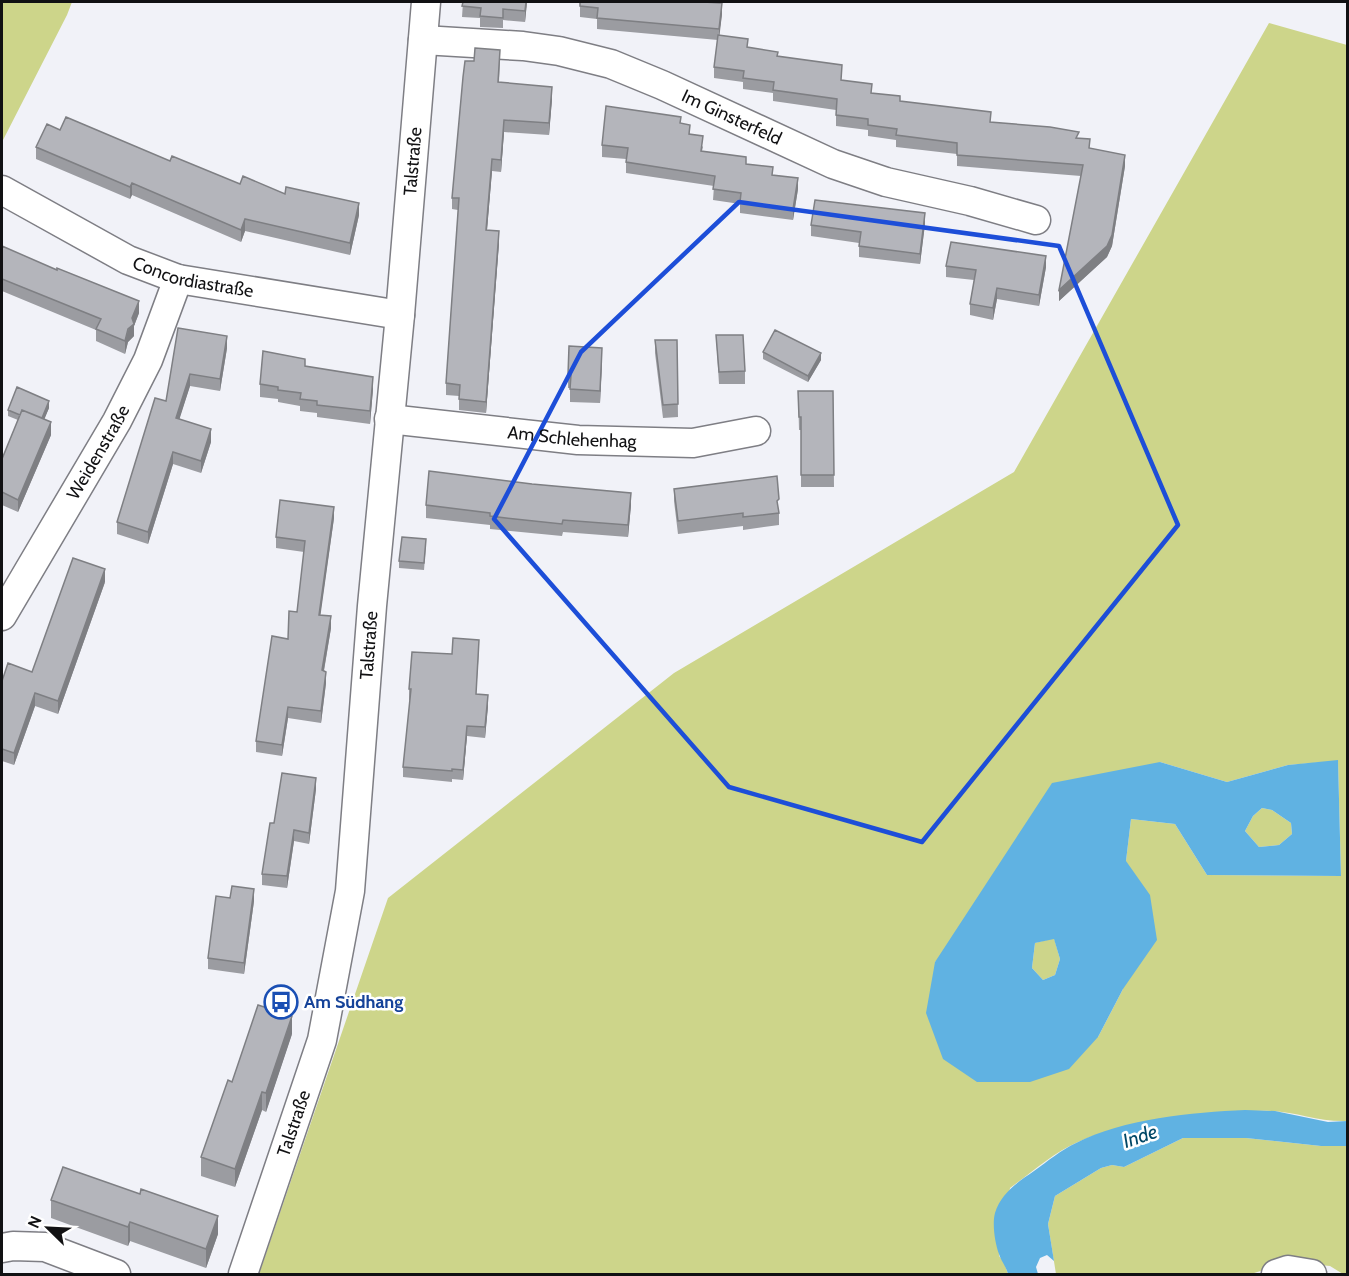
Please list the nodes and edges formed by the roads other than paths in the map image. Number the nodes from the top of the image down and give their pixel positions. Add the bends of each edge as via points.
1 (426, 2) edge
2 (423, 40) junction
3 (2, 190) edge
4 (1036, 220) dead end
5 (178, 279) junction
6 (400, 315) junction
7 (390, 419) junction
8 (756, 431) dead end
9 (2, 616) edge
10 (2, 1248) edge
11 (116, 1275) edge
12 (243, 1275) edge
13 (1276, 1275) edge
14 (1312, 1275) edge

1 - 2 street, Talstraße
2 - 4 street, Im Ginsterfeld via 523,46 610,64 833,164 886,182
2 - 6 street, Talstraße
3 - 5 street, Concordiastraße via 128,260
5 - 6 street, Concordiastraße
5 - 9 street, Weidenstraße via 148,360 117,421
6 - 7 street, Talstraße
7 - 8 street, Am Schlehenhag via 589,440 693,443
7 - 12 street, Talstraße via 350,891 322,1040
10 - 11 street via 45,1246
13 - 14 street via 1288,1270

